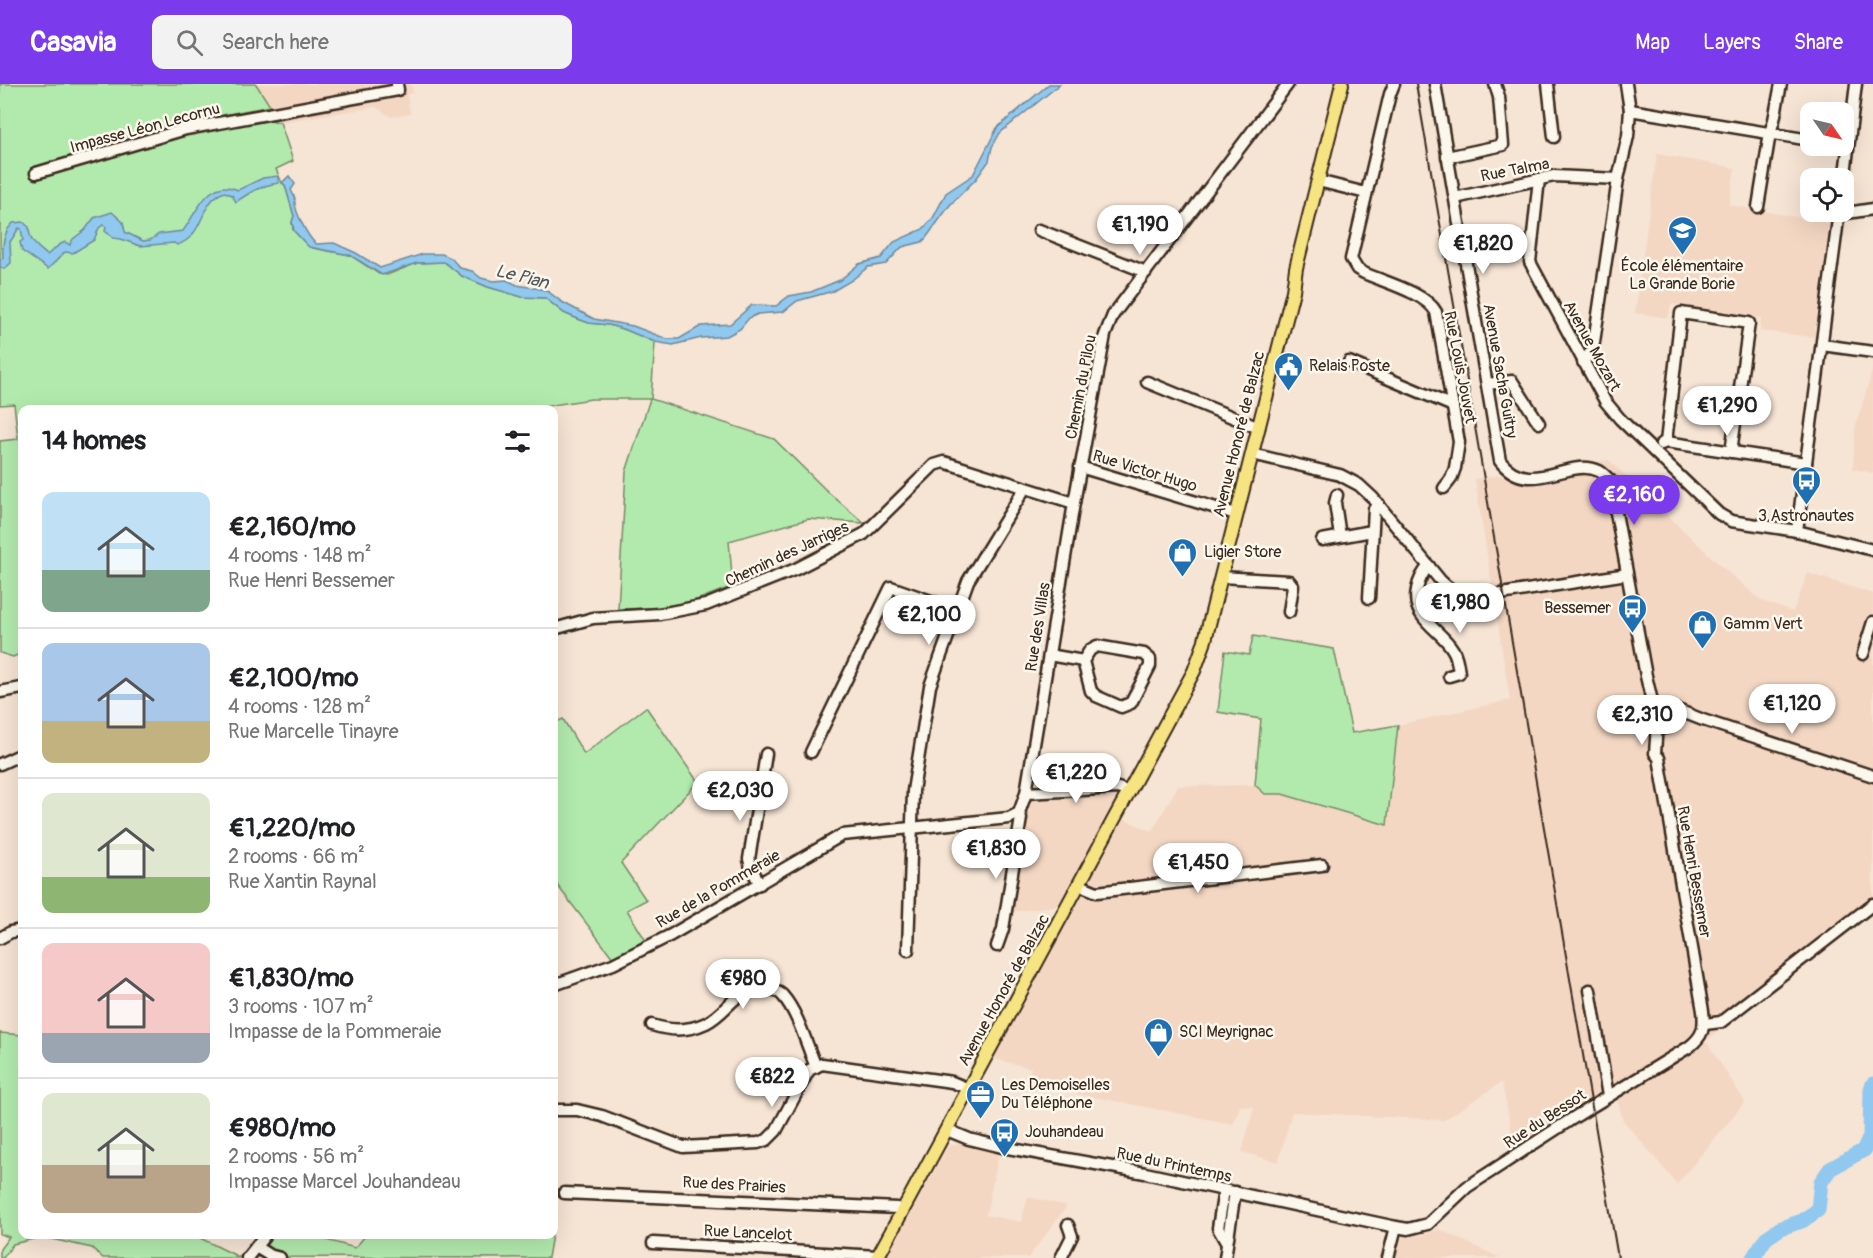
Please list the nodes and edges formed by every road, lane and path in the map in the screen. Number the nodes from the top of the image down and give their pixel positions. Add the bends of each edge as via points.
1 (397, 84) edge
2 (1288, 84) edge
3 (1341, 84) edge
4 (1349, 84) edge
5 (1394, 84) edge
6 (1435, 84) edge
7 (1496, 84) edge
8 (1548, 84) edge
9 (1626, 84) edge
10 (1780, 84) edge
11 (1856, 84) edge
12 (1853, 102) edge
13 (1630, 110) junction
14 (1770, 133) junction
15 (1554, 137) dead end
16 (1800, 138) edge
17 (1447, 158) junction
18 (36, 173) dead end
19 (1539, 179) junction
20 (1618, 179) junction
21 (1322, 181) junction
22 (1366, 192) junction
23 (1455, 198) junction
24 (1758, 207) dead end
25 (1873, 209) edge
26 (1854, 212) edge
27 (1838, 222) edge
28 (1039, 230) dead end
29 (1146, 272) junction
30 (1822, 345) junction
31 (1873, 352) edge
32 (1349, 362) dead end
33 (1583, 362) junction
34 (1147, 382) dead end
35 (1487, 384) junction
36 (1453, 406) junction
37 (1539, 423) dead end
38 (1259, 428) junction
39 (1666, 442) junction
40 (1653, 448) junction
41 (1731, 452) junction
42 (1252, 454) junction
43 (1806, 463) junction
44 (1080, 467) junction
45 (1519, 476) joint
46 (1025, 488) junction
47 (1444, 488) dead end
48 (1336, 495) dead end
49 (1074, 503) junction
50 (1379, 504) junction
51 (1236, 514) junction
52 (1372, 531) junction
53 (1797, 531) junction
54 (1340, 536) junction
55 (1322, 540) dead end
56 (1873, 550) edge
57 (1429, 566) junction
58 (1628, 574) junction
59 (1221, 577) junction
60 (1369, 598) dead end
61 (957, 610) junction
62 (1289, 612) dead end
63 (1873, 622) edge
64 (558, 628) edge
65 (1863, 654) dead end
66 (1049, 655) junction
67 (1083, 661) junction
68 (1449, 676) dead end
69 (18, 689) edge
70 (1650, 691) junction
71 (0, 692) edge
72 (1669, 707) junction
73 (1656, 719) junction
74 (1703, 720) junction
75 (1673, 724) junction
76 (812, 752) dead end
77 (766, 754) dead end
78 (18, 756) edge
79 (1659, 758) junction
80 (0, 764) edge
81 (1873, 776) edge
82 (1130, 792) junction
83 (1026, 793) junction
84 (1019, 813) junction
85 (912, 828) junction
86 (1322, 865) dead end
87 (760, 884) junction
88 (1080, 885) junction
89 (1873, 904) edge
90 (18, 931) edge
91 (0, 938) edge
92 (997, 946) dead end
93 (908, 950) dead end
94 (558, 984) edge
95 (1590, 990) dead end
96 (1705, 1024) junction
97 (652, 1025) dead end
98 (816, 1067) junction
99 (969, 1089) junction
100 (1608, 1096) junction
101 (558, 1110) edge
102 (947, 1130) junction
103 (1229, 1191) junction
104 (564, 1193) dead end
105 (903, 1210) junction
106 (1068, 1225) dead end
107 (1396, 1227) junction
108 (262, 1239) edge
109 (653, 1243) dead end
110 (256, 1247) junction
111 (781, 1254) edge
112 (878, 1257) edge
113 (247, 1258) edge
114 (280, 1258) edge
115 (1061, 1258) edge
116 (1225, 1258) edge
117 (1388, 1258) edge

1 - 18 street, Impasse Léon Lecornu via 398,90 186,129
2 - 29 street, Chemin du Pilou
3 - 21 main road, Avenue Honoré de Balzac
4 - 21 main road, Avenue Honoré de Balzac
5 - 22 street, Rue Louis Jouvet
6 - 17 street, Avenue Sacha Guitry
7 - 17 street via 1503,145
8 - 15 street
9 - 13 street
10 - 14 street
11 - 12 street
13 - 14 street
13 - 20 street
14 - 16 street
14 - 24 street
17 - 23 street, Avenue Sacha Guitry
19 - 20 street, Rue Talma
19 - 23 street, Rue Talma
19 - 33 street, Avenue Mozart via 1530,262
20 - 33 street via 1593,349
21 - 22 street
21 - 38 main road, Avenue Honoré de Balzac via 1303,268 1293,291
22 - 36 street, Rue Louis Jouvet via 1351,253 1353,264 1433,307
23 - 35 street, Avenue Sacha Guitry
25 - 26 street
27 - 30 street
28 - 29 street
29 - 44 street, Chemin du Pilou via 1113,315 1105,335
30 - 31 street
30 - 43 street
32 - 36 street
33 - 40 street, Avenue Mozart via 1605,401
34 - 38 street
35 - 37 street via 1512,381
35 - 45 street, Avenue Sacha Guitry via 1500,461
36 - 47 street, Rue Louis Jouvet via 1458,457
38 - 42 main road, Avenue Honoré de Balzac
39 - 40 street
39 - 41 street
39 - 41 street via 1681,313 1749,323
40 - 53 street, Avenue Mozart via 1719,514 1731,521
41 - 43 street
42 - 50 street via 1340,475 1359,485
42 - 51 main road, Avenue Honoré de Balzac
43 - 53 street
44 - 49 street, Rue des Villas
44 - 51 street, Rue Victor Hugo
45 - 58 street, Rue Henri Bessemer via 1585,468 1599,471 1610,480
46 - 49 street, Chemin des Jarriges
46 - 61 street via 968,580
46 - 64 street, Chemin des Jarriges via 944,462 934,465 864,534 796,569 706,605 660,614 593,618
48 - 54 street
49 - 66 street, Rue des Villas
50 - 52 street via 1374,509
50 - 57 street
51 - 59 main road, Avenue Honoré de Balzac
52 - 54 street
52 - 60 street
53 - 56 street, Avenue Mozart
54 - 55 street
57 - 58 street via 1450,590 1476,598
57 - 68 street via 1422,573 1416,592 1420,613 1455,652 1459,673
58 - 70 street, Rue Henri Bessemer
59 - 62 street via 1289,581 1293,586
59 - 82 main road, Avenue Honoré de Balzac via 1194,671
61 - 76 street via 891,588
61 - 85 street via 930,686 913,790
63 - 65 street
66 - 67 street
66 - 83 street, Rue des Villas
67 - 67 street via 1091,691 1121,707 1131,702 1150,666 1150,659 1144,654 1098,646 1089,650
69 - 71 street
70 - 72 street
70 - 73 street, Rue Henri Bessemer
72 - 73 street via 1660,707
72 - 74 street
72 - 75 street via 1676,716
73 - 75 street via 1666,728
73 - 79 street, Rue Henri Bessemer via 1655,753
74 - 75 street via 1687,719
74 - 81 street
75 - 79 street via 1663,739
77 - 87 street via 748,859
78 - 80 street
79 - 96 street, Rue Henri Bessemer
82 - 83 street via 1119,788
82 - 88 main road, Avenue Honoré de Balzac
83 - 84 street
84 - 85 street, Rue de la Pommeraie via 1009,818
84 - 92 street via 1003,929
85 - 87 street, Rue de la Pommeraie via 842,835
85 - 93 street
86 - 88 street via 1097,892
87 - 94 street, Rue de la Pommeraie via 614,964
88 - 99 main road, Avenue Honoré de Balzac
89 - 96 street via 1721,1022
90 - 91 street
95 - 100 street
96 - 100 street, Rue du Bessot via 1698,1040
97 - 98 street via 688,1029 708,1022 749,988 765,987 782,993 790,1005
98 - 99 street via 822,1064 952,1082
98 - 101 street via 809,1070 776,1131 758,1143 683,1147 602,1116
99 - 102 main road, Avenue Honoré de Balzac
100 - 107 street, Rue du Bessot via 1467,1187 1428,1224
102 - 103 street, Rue du Printemps via 1002,1147
102 - 105 main road, Avenue Honoré de Balzac
103 - 107 street, Rue du Printemps
103 - 116 street via 1218,1228 1226,1242
104 - 105 street, Rue des Prairies
105 - 112 main road, Avenue Honoré de Balzac
106 - 115 street via 1072,1236
107 - 117 street
108 - 110 street
109 - 111 street, Rue Lancelot
110 - 113 street
110 - 114 street
111 - 112 street, Rue Lancelot

